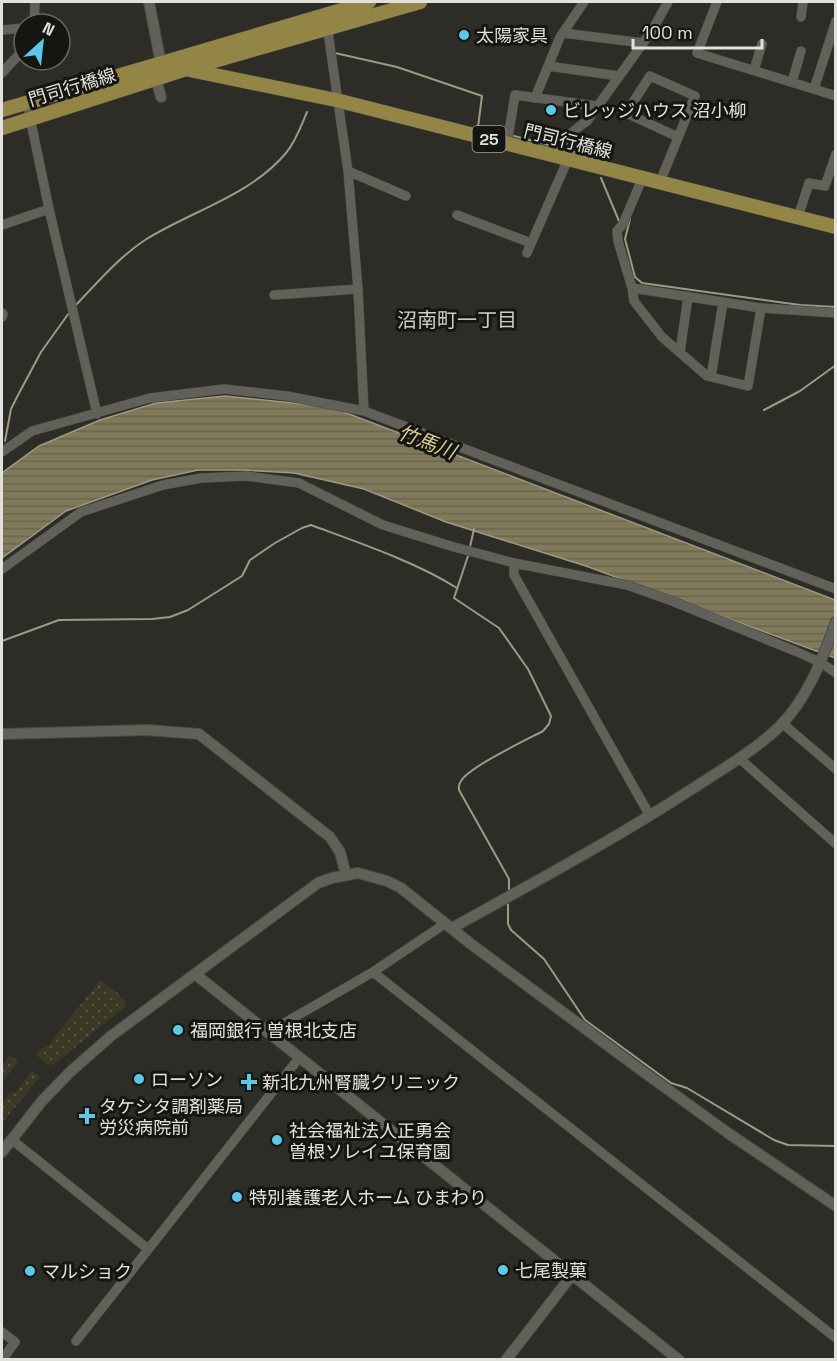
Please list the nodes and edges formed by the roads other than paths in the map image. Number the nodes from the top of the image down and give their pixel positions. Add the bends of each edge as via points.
1 (149, 2) edge
2 (369, 2) edge
3 (420, 2) edge
4 (584, 2) edge
5 (668, 2) edge
6 (717, 2) edge
7 (803, 2) edge
8 (328, 14) edge
9 (801, 17) dead end
10 (836, 21) edge
11 (563, 33) junction
12 (643, 43) junction
13 (832, 43) edge
14 (762, 44) dead end
15 (801, 51) dead end
16 (240, 53) junction
17 (160, 63) junction
18 (548, 66) junction
19 (186, 69) junction
20 (754, 70) junction
21 (619, 76) junction
22 (156, 79) junction
23 (243, 80) junction
24 (792, 82) junction
25 (814, 88) junction
26 (836, 96) edge
27 (161, 97) dead end
28 (535, 98) junction
29 (336, 100) junction
30 (27, 103) junction
31 (597, 106) junction
32 (2, 110) edge
33 (31, 118) junction
34 (2, 128) edge
35 (678, 137) junction
36 (508, 138) junction
37 (561, 153) junction
38 (836, 154) edge
39 (348, 171) junction
40 (642, 178) junction
41 (660, 182) junction
42 (406, 196) dead end
43 (49, 209) junction
44 (457, 214) dead end
45 (798, 217) junction
46 (2, 225) edge
47 (836, 227) edge
48 (531, 243) junction
49 (527, 253) dead end
50 (632, 288) junction
51 (358, 289) junction
52 (274, 295) dead end
53 (688, 297) junction
54 (723, 302) junction
55 (760, 308) junction
56 (836, 313) edge
57 (680, 352) junction
58 (711, 377) junction
59 (364, 411) junction
60 (97, 414) junction
61 (2, 452) edge
62 (514, 563) junction
63 (2, 569) edge
64 (836, 589) edge
65 (836, 622) edge
66 (822, 659) junction
67 (836, 673) edge
68 (782, 723) junction
69 (2, 734) edge
70 (739, 758) junction
71 (836, 769) edge
72 (650, 816) junction
73 (836, 844) edge
74 (346, 875) junction
75 (449, 926) junction
76 (373, 972) junction
77 (195, 974) junction
78 (267, 1032) junction
79 (299, 1058) junction
80 (11, 1139) junction
81 (2, 1152) edge
82 (836, 1206) edge
83 (148, 1249) junction
84 (572, 1275) junction
85 (2, 1332) edge
86 (836, 1338) edge
87 (76, 1341) dead end
88 (2, 1359) edge
89 (506, 1359) edge
90 (679, 1359) edge

1 - 17 street
2 - 8 main road, 門司行橋線 / 25
3 - 8 main road, 門司行橋線 / 25
4 - 11 street
5 - 12 street
6 - 20 street via 697,53
7 - 9 street
8 - 16 main road, 門司行橋線 / 25
8 - 17 main road, 門司行橋線 / 25
8 - 29 street
10 - 13 street
11 - 12 street
11 - 18 street
12 - 21 street
13 - 25 street
14 - 20 street
15 - 24 street
16 - 19 main road, 門司行橋線 / 25
16 - 23 main road
17 - 19 main road, 門司行橋線 / 25
17 - 22 street
17 - 30 main road, 門司行橋線 / 25
18 - 21 street
18 - 28 street
19 - 22 main road, 門司行橋線 / 25
19 - 23 main road, 門司行橋線 / 25
20 - 24 street
21 - 31 street
22 - 27 street
22 - 33 main road, 門司行橋線 / 25
23 - 29 main road, 門司行橋線 / 25
24 - 25 street
25 - 26 street
28 - 31 street
28 - 36 street via 515,95
29 - 36 main road, 門司行橋線 / 25
29 - 39 street
30 - 32 main road, 門司行橋線 / 25
30 - 33 street
31 - 37 street via 587,121 573,130
33 - 34 main road, 門司行橋線 / 25
33 - 43 street
35 - 35 street via 695,96 650,76 626,113
35 - 41 street
36 - 37 main road, 門司行橋線 / 25
37 - 40 main road, 門司行橋線 / 25
37 - 48 street
38 - 45 street via 825,186 809,183
39 - 42 street
39 - 51 street
40 - 41 main road, 門司行橋線 / 25
40 - 50 street via 617,231
41 - 45 main road, 門司行橋線 / 25
43 - 46 street
43 - 60 street
44 - 48 street
45 - 47 main road, 門司行橋線 / 25
48 - 49 street
50 - 53 street
50 - 57 street via 634,301 662,337
51 - 52 street
51 - 59 street
53 - 54 street
53 - 57 street
54 - 55 street
54 - 58 street
55 - 56 street
55 - 58 street via 748,386
57 - 58 street
59 - 60 street via 287,396 224,390 150,398
59 - 64 street
60 - 61 street via 32,431
62 - 63 street via 383,525 299,483 246,476 164,485 81,512
62 - 66 street via 627,585
62 - 72 street via 514,575
65 - 66 street
66 - 67 street
66 - 68 street via 807,690
68 - 70 street
68 - 71 street
69 - 74 street via 147,730 200,734 330,837 340,852
70 - 72 street
70 - 73 street
72 - 75 street
74 - 75 street via 358,873 387,881
74 - 77 street via 318,884
75 - 76 street
75 - 82 street via 634,1065
76 - 78 street
76 - 86 street
77 - 78 street
77 - 80 street via 142,1011 70,1072
78 - 79 street
79 - 83 street
79 - 84 street
80 - 81 street
80 - 83 street
83 - 87 street
84 - 89 street
84 - 90 street
85 - 88 street via 15,1342

